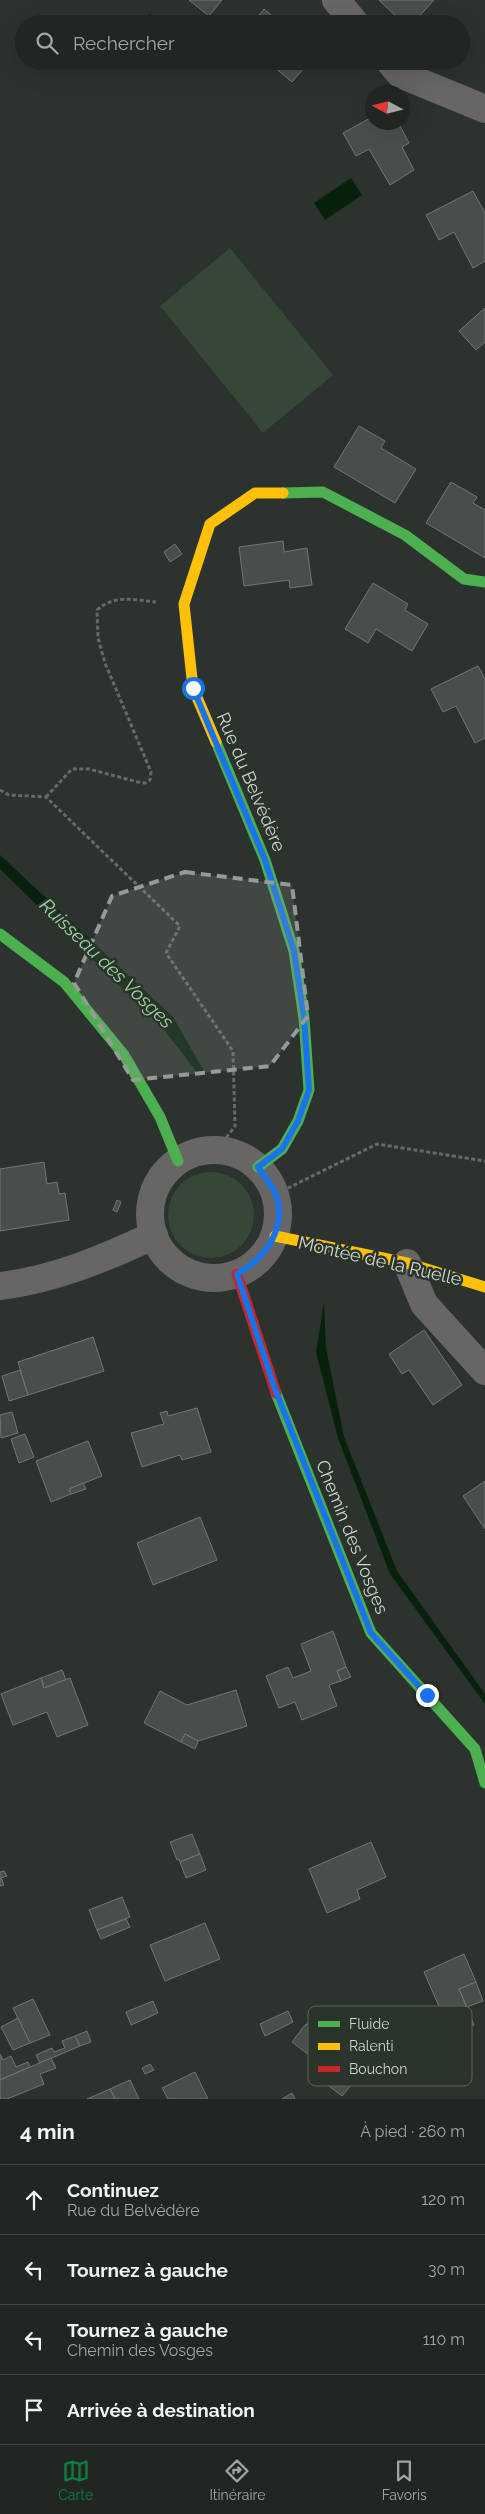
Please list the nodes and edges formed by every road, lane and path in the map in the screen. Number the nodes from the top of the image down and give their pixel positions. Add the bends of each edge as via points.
1 (336, 0) edge
2 (348, 15) edge
3 (397, 70) edge
4 (485, 109) edge
5 (485, 582) edge
6 (184, 604) junction
7 (0, 791) edge
8 (46, 796) junction
9 (0, 934) edge
10 (218, 1149) junction
11 (178, 1161) junction
12 (485, 1161) edge
13 (258, 1167) junction
14 (276, 1194) junction
15 (154, 1235) junction
16 (275, 1236) junction
17 (407, 1264) junction
18 (237, 1274) junction
19 (0, 1286) edge
20 (485, 1286) edge
21 (485, 1372) edge
22 (485, 1783) edge

1 - 2 street
3 - 4 street
5 - 6 street, Rue du Belvédère via 464,579 405,535 323,492 255,493 210,524
6 - 8 path via 117,598 96,610 98,638 105,663 151,772 150,780 145,783 89,769 72,769
6 - 13 street, Rue du Belvédère via 193,688 265,860 294,951 304,1018 309,1090 298,1121 282,1149
7 - 8 path via 9,795
8 - 10 path via 180,926 166,953 233,1051 235,1126
9 - 11 street via 64,982 124,1055 160,1117
10 - 11 street via 197,1152
10 - 13 street via 240,1154
11 - 15 street via 163,1175 153,1194 150,1215
12 - 14 path via 377,1144
13 - 14 street
14 - 16 street
15 - 18 street via 163,1254 178,1267 217,1278
15 - 19 street via 108,1257 18,1284
16 - 17 street, Montée de la Ruelle
16 - 18 street via 253,1265
17 - 20 street, Montée de la Ruelle
17 - 21 street via 424,1304
18 - 22 street, Chemin des Vosges via 275,1389 371,1633 475,1749

